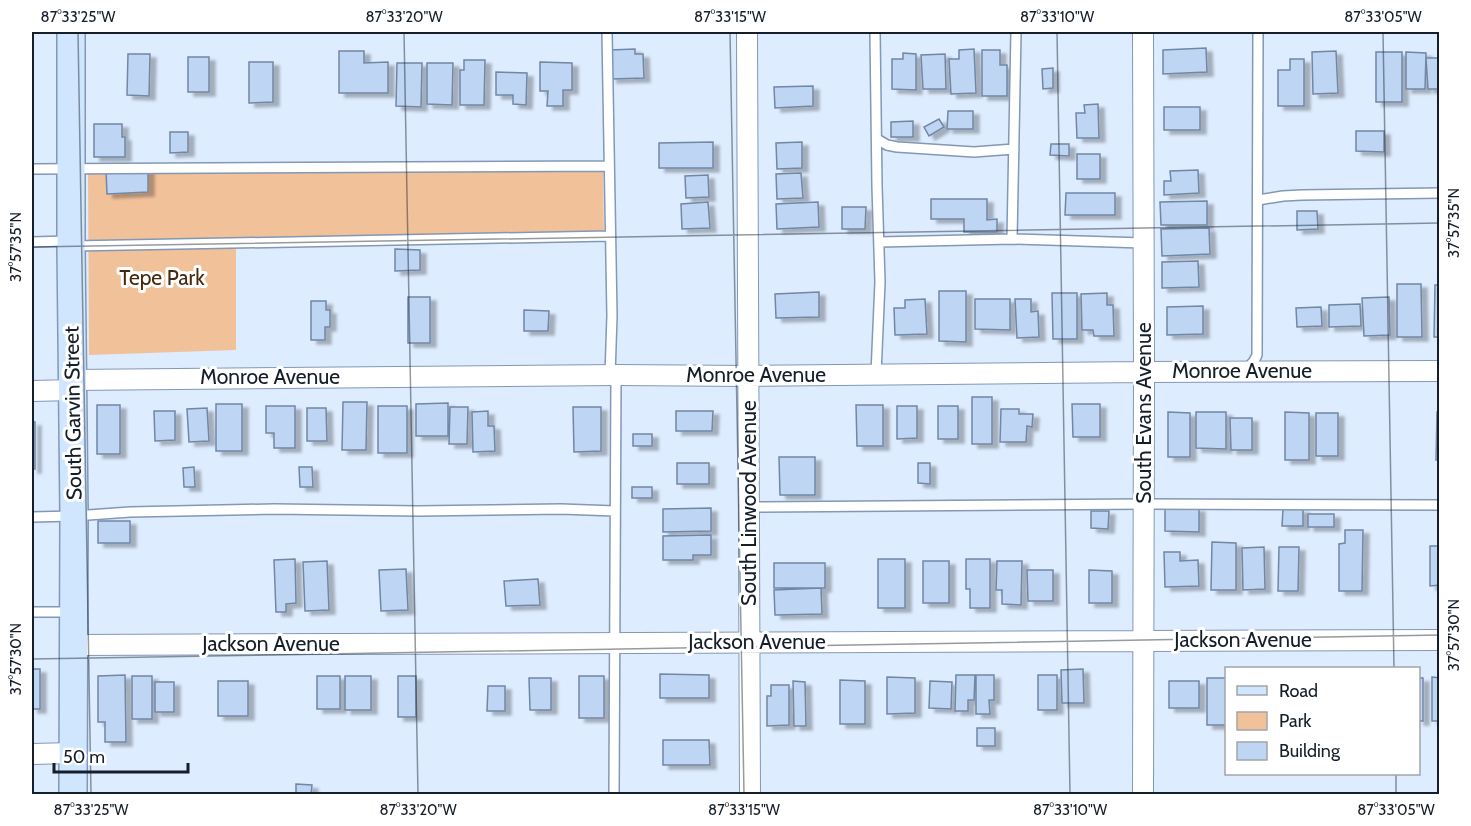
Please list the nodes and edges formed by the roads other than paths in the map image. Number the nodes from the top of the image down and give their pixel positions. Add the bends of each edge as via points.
1 (71, 32) edge
2 (607, 32) edge
3 (747, 32) edge
4 (875, 32) edge
5 (1016, 32) edge
6 (1143, 32) edge
7 (1258, 32) edge
8 (877, 139) junction
9 (1014, 149) junction
10 (609, 166) junction
11 (71, 168) junction
12 (32, 169) edge
13 (1440, 193) edge
14 (1258, 200) junction
15 (610, 236) junction
16 (1012, 239) junction
17 (32, 242) edge
18 (879, 242) junction
19 (71, 243) junction
20 (1143, 243) junction
21 (1244, 371) junction
22 (1440, 371) edge
23 (1144, 372) junction
24 (876, 374) junction
25 (613, 375) junction
26 (748, 376) junction
27 (72, 385) junction
28 (32, 391) edge
29 (1144, 504) junction
30 (1440, 505) edge
31 (749, 507) junction
32 (615, 511) junction
33 (74, 516) junction
34 (32, 517) edge
35 (32, 612) edge
36 (74, 612) junction
37 (1440, 640) edge
38 (1143, 641) junction
39 (749, 642) junction
40 (614, 643) junction
41 (74, 645) junction
42 (73, 753) junction
43 (32, 754) edge
44 (73, 795) edge
45 (614, 795) edge
46 (750, 795) edge
47 (1143, 795) edge

1 - 11 street, South Garvin Street
2 - 10 lane
3 - 26 street, South Linwood Avenue
4 - 8 lane
5 - 9 lane
6 - 20 street, South Evans Avenue
7 - 14 lane
8 - 9 lane via 897,147 974,152
8 - 18 lane
9 - 16 lane
10 - 11 lane
10 - 15 lane
11 - 12 lane
11 - 19 street, South Garvin Street
13 - 14 lane via 1302,195
14 - 21 lane via 1257,355
15 - 19 lane
15 - 25 lane
16 - 18 lane
16 - 20 lane
17 - 19 lane
18 - 24 lane
19 - 27 street, South Garvin Street
20 - 23 street, South Evans Avenue
21 - 22 street, Monroe Avenue
21 - 23 street, Monroe Avenue
23 - 24 street, Monroe Avenue
23 - 29 street, South Evans Avenue
24 - 26 street, Monroe Avenue
25 - 26 street, Monroe Avenue
25 - 27 street, Monroe Avenue
25 - 32 lane
26 - 31 street, South Linwood Avenue
27 - 28 street, Monroe Avenue
27 - 33 street, South Garvin Street
29 - 30 lane
29 - 31 lane
29 - 38 street, South Evans Avenue
31 - 39 street, South Linwood Avenue
32 - 33 lane via 274,509
32 - 40 lane
33 - 34 lane
33 - 36 street, South Garvin Street
35 - 36 lane
36 - 41 street, South Garvin Street
37 - 38 street, Jackson Avenue
38 - 39 street, Jackson Avenue
38 - 47 street, South Evans Avenue
39 - 40 street, Jackson Avenue
39 - 46 street, South Linwood Avenue
40 - 41 street, Jackson Avenue
40 - 45 lane
41 - 42 street, South Garvin Street
42 - 43 street
42 - 44 street, South Garvin Street

